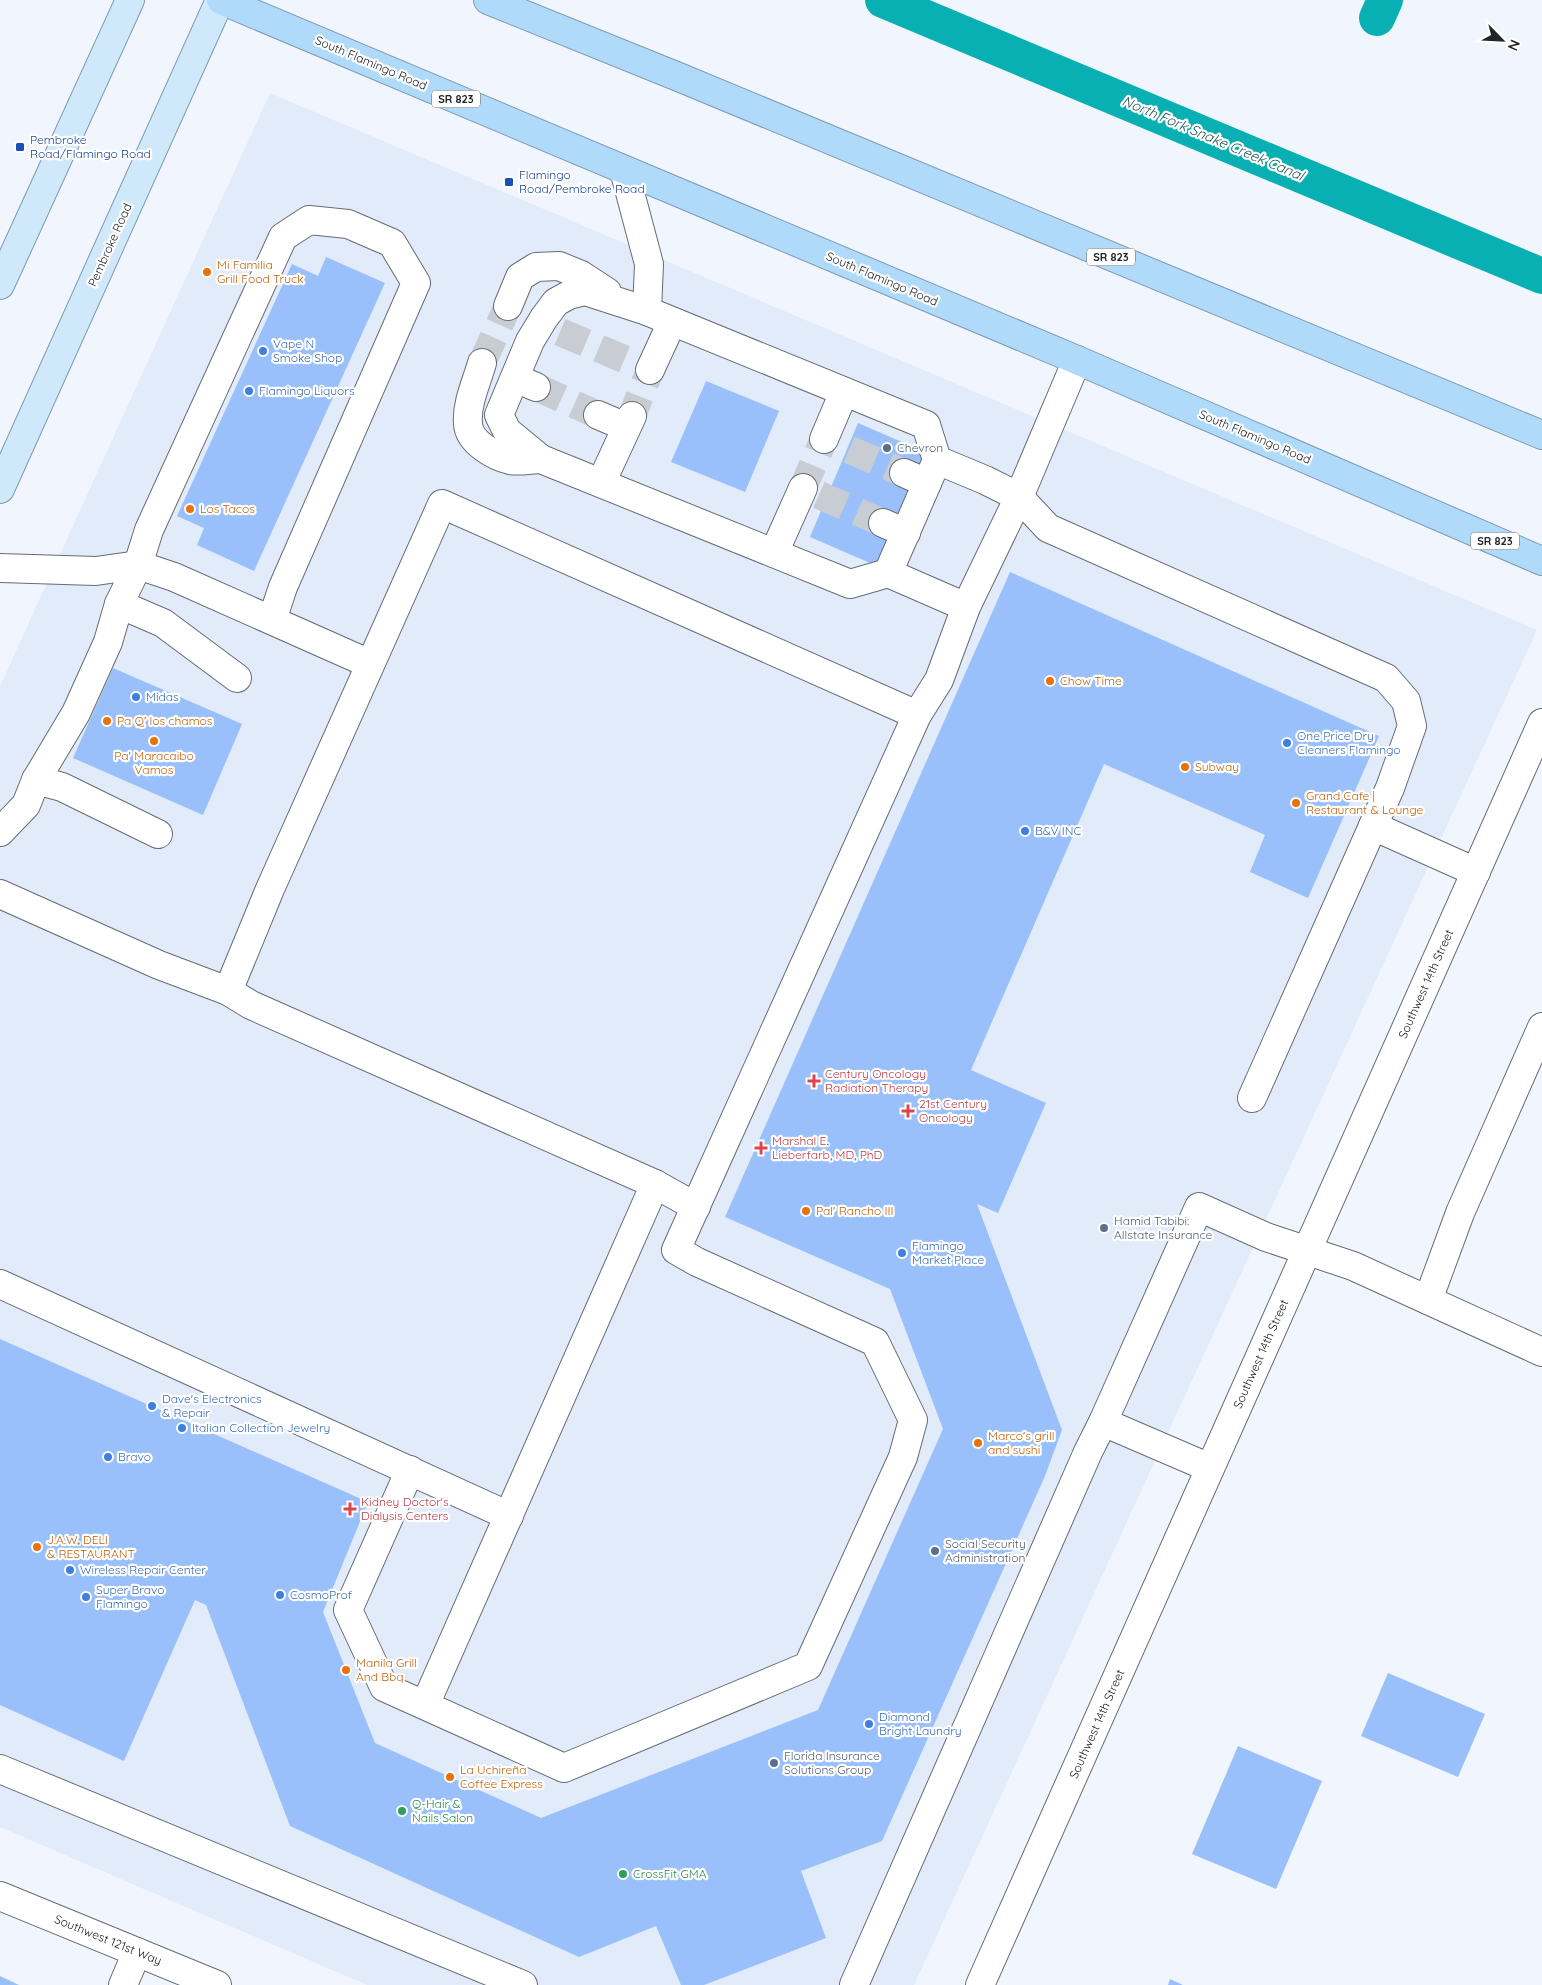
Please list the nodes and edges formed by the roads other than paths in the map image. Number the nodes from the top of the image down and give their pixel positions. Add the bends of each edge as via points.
1 (130, 0) edge
2 (220, 0) edge
3 (488, 0) edge
4 (624, 170) junction
5 (0, 285) edge
6 (508, 306) tunnel mouth
7 (639, 309) junction
8 (672, 322) junction
9 (1077, 360) junction
10 (482, 363) tunnel mouth
11 (650, 370) dead end
12 (844, 392) junction
13 (598, 414) tunnel mouth
14 (1542, 435) edge
15 (824, 440) dead end
16 (541, 459) junction
17 (923, 472) junction
18 (601, 483) junction
19 (802, 488) dead end
20 (0, 489) edge
21 (1019, 497) junction
22 (774, 553) junction
23 (1542, 561) edge
24 (138, 565) junction
25 (0, 568) edge
26 (888, 573) junction
27 (119, 604) junction
28 (966, 607) junction
29 (272, 620) junction
30 (370, 664) junction
31 (237, 678) dead end
32 (917, 714) junction
33 (1542, 723) edge
34 (36, 780) junction
35 (1373, 826) junction
36 (0, 832) edge
37 (158, 834) dead end
38 (1476, 872) junction
39 (0, 894) edge
40 (228, 991) junction
41 (1542, 1027) edge
42 (1252, 1098) dead end
43 (655, 1184) junction
44 (696, 1207) junction
45 (1307, 1252) junction
46 (0, 1284) edge
47 (1428, 1300) junction
48 (1542, 1352) edge
49 (1103, 1422) junction
50 (1210, 1468) junction
51 (410, 1470) junction
52 (509, 1516) junction
53 (425, 1705) junction
54 (0, 1769) edge
55 (0, 1896) edge
56 (137, 1952) junction
57 (123, 1985) edge
58 (217, 1985) edge
59 (523, 1985) edge
60 (854, 1985) edge
61 (980, 1985) edge

1 - 5 main road
2 - 4 highway, South Flamingo Road / SR 823
2 - 20 main road, Pembroke Road
3 - 14 highway, SR 823
4 - 7 street via 649,264
4 - 9 highway, South Flamingo Road / SR 823
6 - 7 street via 520,277 536,267 559,266
7 - 8 street
7 - 16 street via 585,291 569,295 556,302 550,328 530,341 525,383 499,415 507,431
8 - 11 street
8 - 12 street
9 - 21 street
9 - 23 highway, South Flamingo Road / SR 823
10 - 16 street via 470,402 468,424 472,435 486,450 511,461
12 - 15 street
12 - 17 street via 926,426
13 - 18 street via 629,422
16 - 18 street
17 - 21 street via 986,480
17 - 26 street via 894,528
18 - 22 street
19 - 22 street
21 - 28 street
21 - 35 street via 1048,528 1386,678 1406,702 1412,726
22 - 26 street via 850,584
24 - 25 street via 96,571
24 - 27 street
24 - 29 street via 174,577
24 - 29 street via 149,530 283,237 310,220 348,224 392,242 416,283 283,587
26 - 28 street
27 - 31 street via 163,623
27 - 34 street via 108,642 76,713
28 - 32 street via 939,680
29 - 30 street
30 - 32 street via 442,504
30 - 40 street
32 - 44 street
33 - 38 street, Southwest 14th Street
34 - 36 street via 26,805
34 - 37 street via 62,787
35 - 38 street
35 - 42 street
38 - 45 street, Southwest 14th Street
39 - 40 street
40 - 43 street via 251,1005
41 - 47 street via 1460,1212
43 - 44 street
43 - 52 street
44 - 53 street via 676,1250 875,1342 913,1420 903,1457 808,1666 564,1768
45 - 47 street via 1353,1266
45 - 49 street via 1199,1207
45 - 50 street, Southwest 14th Street
46 - 51 street
47 - 48 street
49 - 50 street
49 - 60 street
50 - 61 street, Southwest 14th Street
51 - 52 street
51 - 53 street via 348,1610 384,1687
52 - 53 street
54 - 59 street
55 - 56 street, Southwest 121st Way
56 - 57 street
56 - 58 street, Southwest 121st Way

